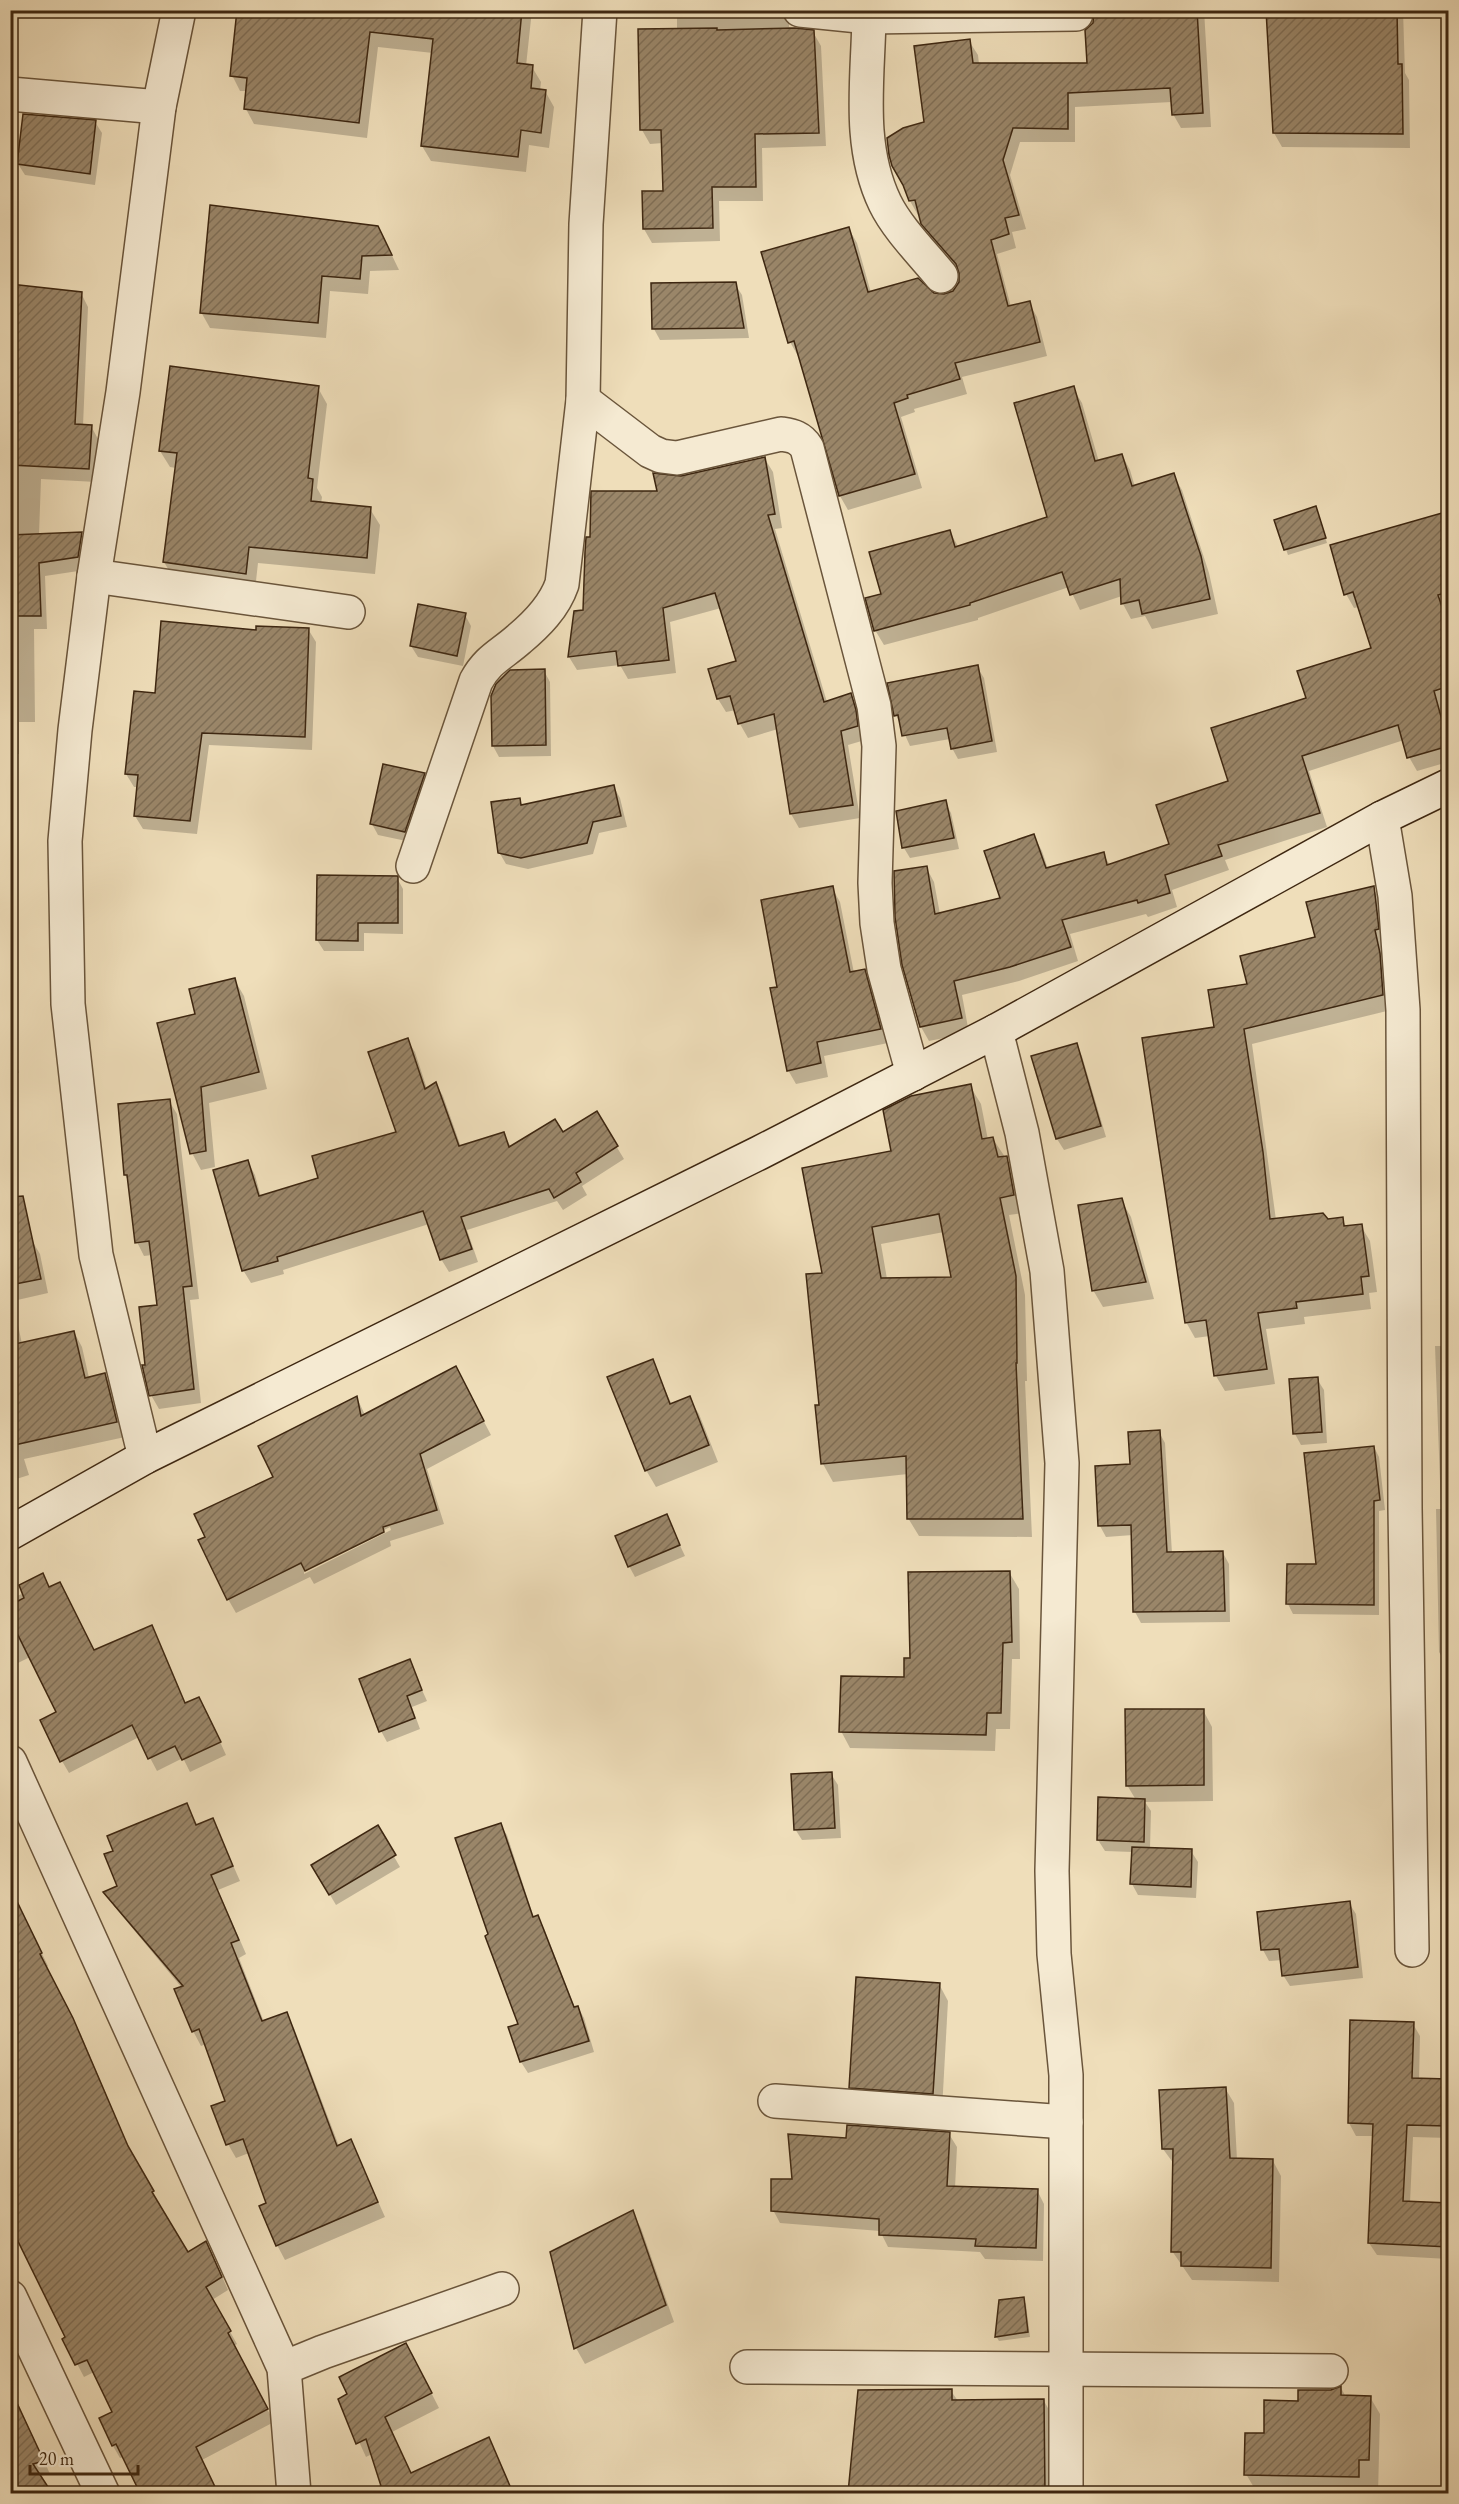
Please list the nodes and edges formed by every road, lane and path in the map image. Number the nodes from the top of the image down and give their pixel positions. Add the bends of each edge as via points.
1 (179, 10) edge
2 (600, 10) edge
3 (800, 10) edge
4 (1076, 14) dead end
5 (869, 17) junction
6 (10, 94) edge
7 (159, 107) junction
8 (941, 276) dead end
9 (582, 400) junction
10 (94, 576) junction
11 (348, 612) dead end
12 (1449, 786) edge
13 (1383, 818) junction
14 (413, 867) dead end
15 (996, 1031) junction
16 (913, 1074) junction
17 (145, 1457) junction
18 (10, 1533) edge
19 (10, 1762) edge
20 (1412, 1950) dead end
21 (774, 2101) dead end
22 (1066, 2122) junction
23 (502, 2289) dead end
24 (10, 2297) edge
25 (747, 2367) dead end
26 (284, 2368) junction
27 (1065, 2370) junction
28 (1331, 2371) dead end
29 (103, 2493) edge
30 (294, 2493) edge
31 (1066, 2493) edge

1 - 7 street
2 - 9 street via 586,224
3 - 5 street
4 - 5 street
5 - 8 street via 869,157 885,204
6 - 7 street
7 - 10 street via 123,392
9 - 14 street via 559,591 548,611 484,666 476,681
9 - 16 street via 661,456 677,458 781,434 802,440 807,448 874,706 879,746 877,923 884,969
10 - 11 street
10 - 17 street via 65,841 68,1004 96,1255
12 - 13 street
13 - 15 street
13 - 20 street via 1395,896 1403,1010
15 - 16 street
15 - 22 street via 1022,1133 1047,1271 1062,1463 1052,1871
16 - 17 street
17 - 18 street
19 - 26 street
21 - 22 street
22 - 27 street
23 - 26 street
24 - 29 street
25 - 27 street
26 - 30 street
27 - 28 street
27 - 31 street

